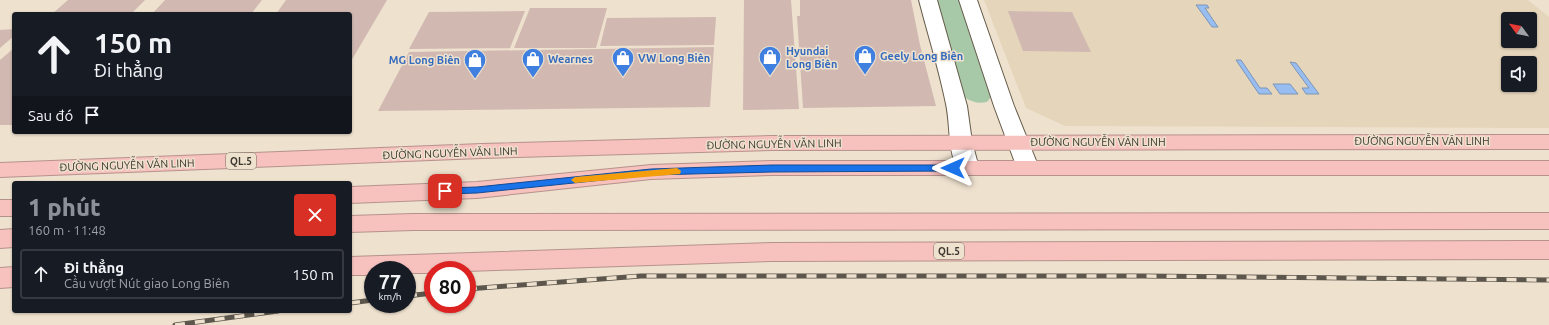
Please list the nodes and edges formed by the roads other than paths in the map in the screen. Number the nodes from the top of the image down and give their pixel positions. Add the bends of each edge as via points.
1 (928, 0) edge
2 (968, 0) edge
3 (961, 142) junction
4 (1019, 142) junction
5 (1549, 142) edge
6 (482, 151) junction
7 (968, 168) junction
8 (1028, 168) junction
9 (1549, 168) edge
10 (0, 170) edge
11 (651, 172) junction
12 (352, 195) edge
13 (0, 208) edge
14 (12, 208) edge
15 (1549, 221) edge
16 (1370, 222) junction
17 (352, 224) edge
18 (12, 238) edge
19 (0, 239) edge
20 (1388, 250) junction
21 (1549, 250) edge
22 (352, 266) edge
23 (12, 277) edge
24 (0, 278) edge

1 - 3 street via 956,106
2 - 4 street
3 - 4 highway, ĐƯỜNG NGUYỄN VĂN LINH / QL.5
3 - 6 highway, ĐƯỜNG NGUYỄN VĂN LINH / QL.5 via 772,143
3 - 7 street
4 - 5 highway, ĐƯỜNG NGUYỄN VĂN LINH / QL.5
4 - 8 street
6 - 10 highway, ĐƯỜNG NGUYỄN VĂN LINH / QL.5
6 - 11 highway
7 - 8 highway
7 - 11 highway via 780,168
8 - 9 highway
11 - 12 highway via 477,190
13 - 14 highway
15 - 16 highway
16 - 17 highway
16 - 20 highway
18 - 19 highway
20 - 21 highway, QL.5
20 - 22 highway, QL.5 via 773,252
23 - 24 highway

